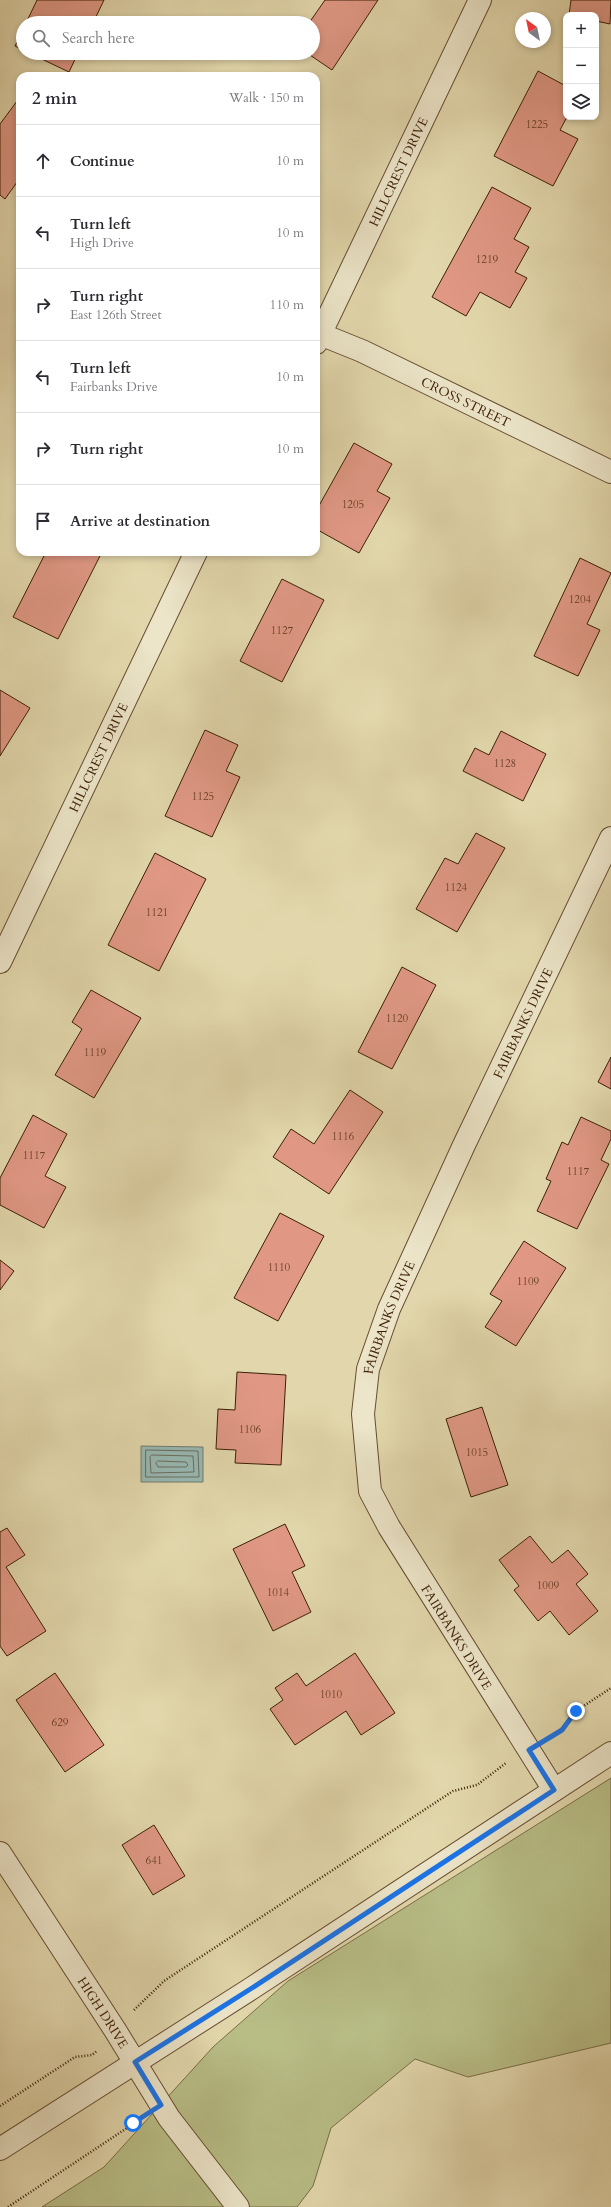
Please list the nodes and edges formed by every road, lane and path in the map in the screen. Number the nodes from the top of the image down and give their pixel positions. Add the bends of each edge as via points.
1 (480, 0) edge
2 (320, 334) edge
3 (320, 339) edge
4 (611, 472) edge
5 (194, 556) edge
6 (611, 838) edge
7 (0, 962) edge
8 (611, 1688) edge
9 (529, 1750) junction
10 (611, 1753) edge
11 (554, 1790) junction
12 (0, 1853) edge
13 (129, 2015) dead end
14 (92, 2055) dead end
15 (135, 2062) junction
16 (161, 2105) junction
17 (0, 2106) edge
18 (0, 2149) edge
19 (8, 2207) edge
20 (238, 2207) edge

1 - 2 street, HILLCREST DRIVE
3 - 4 street, CROSS STREET via 362,351
5 - 7 street, HILLCREST DRIVE
6 - 9 street, FAIRBANKS DRIVE via 464,1145 389,1309 368,1369 363,1414 370,1491 389,1527
8 - 9 path via 576,1711 562,1730
9 - 11 street, FAIRBANKS DRIVE
9 - 13 path via 509,1761 477,1785 453,1791 170,1977
10 - 11 street
11 - 15 street
12 - 15 street, HIGH DRIVE
14 - 17 path via 75,2057
15 - 16 street, HIGH DRIVE
15 - 18 street
16 - 19 path
16 - 20 street, HIGH DRIVE

